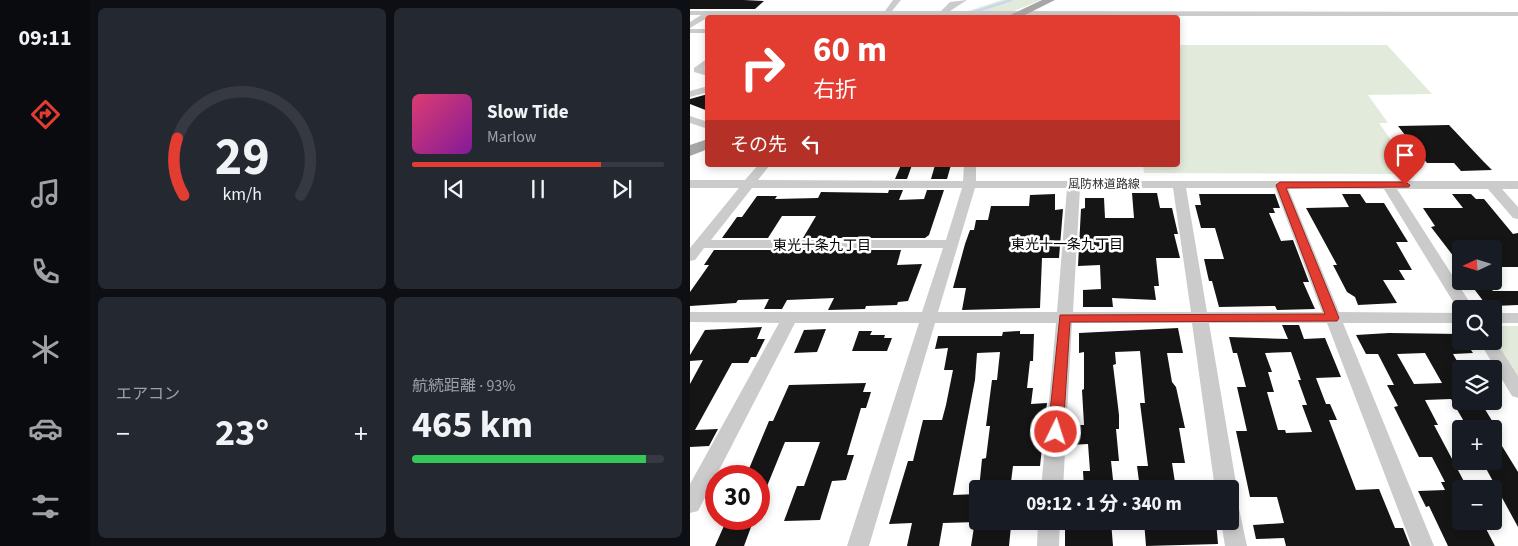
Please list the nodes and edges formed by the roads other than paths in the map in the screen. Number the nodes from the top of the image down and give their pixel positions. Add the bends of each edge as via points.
1 (897, 0) edge
2 (963, 0) edge
3 (1050, 0) edge
4 (1377, 5) dead end
5 (690, 13) edge
6 (710, 13) junction
7 (942, 13) junction
8 (1020, 13) junction
9 (1385, 13) junction
10 (1518, 14) edge
11 (707, 15) edge
12 (824, 15) edge
13 (885, 15) edge
14 (1016, 15) edge
15 (705, 16) edge
16 (690, 26) edge
17 (690, 31) edge
18 (705, 31) edge
19 (705, 63) edge
20 (705, 72) edge
21 (705, 90) edge
22 (690, 94) edge
23 (690, 119) edge
24 (705, 125) edge
25 (705, 145) edge
26 (690, 151) edge
27 (762, 167) edge
28 (970, 167) edge
29 (690, 184) edge
30 (749, 184) junction
31 (970, 184) junction
32 (1074, 184) junction
33 (1179, 184) junction
34 (1280, 185) junction
35 (1388, 185) junction
36 (1492, 186) junction
37 (1518, 186) edge
38 (1518, 214) edge
39 (701, 244) junction
40 (953, 244) junction
41 (690, 258) edge
42 (1460, 300) edge
43 (690, 317) edge
44 (790, 317) junction
45 (929, 318) junction
46 (1064, 318) junction
47 (1199, 318) junction
48 (1333, 318) junction
49 (1452, 318) edge
50 (1502, 318) edge
51 (1518, 318) edge
52 (1493, 350) edge
53 (1518, 391) edge
54 (1053, 480) edge
55 (1225, 480) edge
56 (690, 504) edge
57 (1049, 530) edge
58 (1233, 530) edge
59 (858, 546) edge
60 (1048, 546) edge
61 (1236, 546) edge
62 (1423, 546) edge

1 - 13 street
2 - 7 street
3 - 8 main road
4 - 9 street
5 - 6 street
6 - 11 street
6 - 12 street
7 - 8 street
7 - 13 street
8 - 9 street
8 - 14 main road
9 - 10 street
12 - 13 street
15 - 16 street
17 - 18 street
19 - 20 street via 697,70
21 - 22 street
23 - 24 street
25 - 26 main road
27 - 30 street
28 - 31 street
29 - 30 street, 風防林道路線
30 - 31 street, 風防林道路線
30 - 39 street
31 - 32 street, 風防林道路線
31 - 40 street
32 - 33 street, 風防林道路線
32 - 46 street
33 - 34 street, 風防林道路線
33 - 47 street
34 - 35 street, 風防林道路線
34 - 48 street
35 - 36 street, 風防林道路線
35 - 42 street
36 - 37 street, 風防林道路線
36 - 38 street
39 - 40 street
39 - 41 street
40 - 45 street
43 - 44 street
44 - 45 street
44 - 56 street
45 - 46 street
45 - 59 street
46 - 47 street
46 - 54 street
47 - 48 street
47 - 55 street
48 - 49 street
48 - 62 street
50 - 51 street
52 - 53 street
57 - 60 street
58 - 61 street

